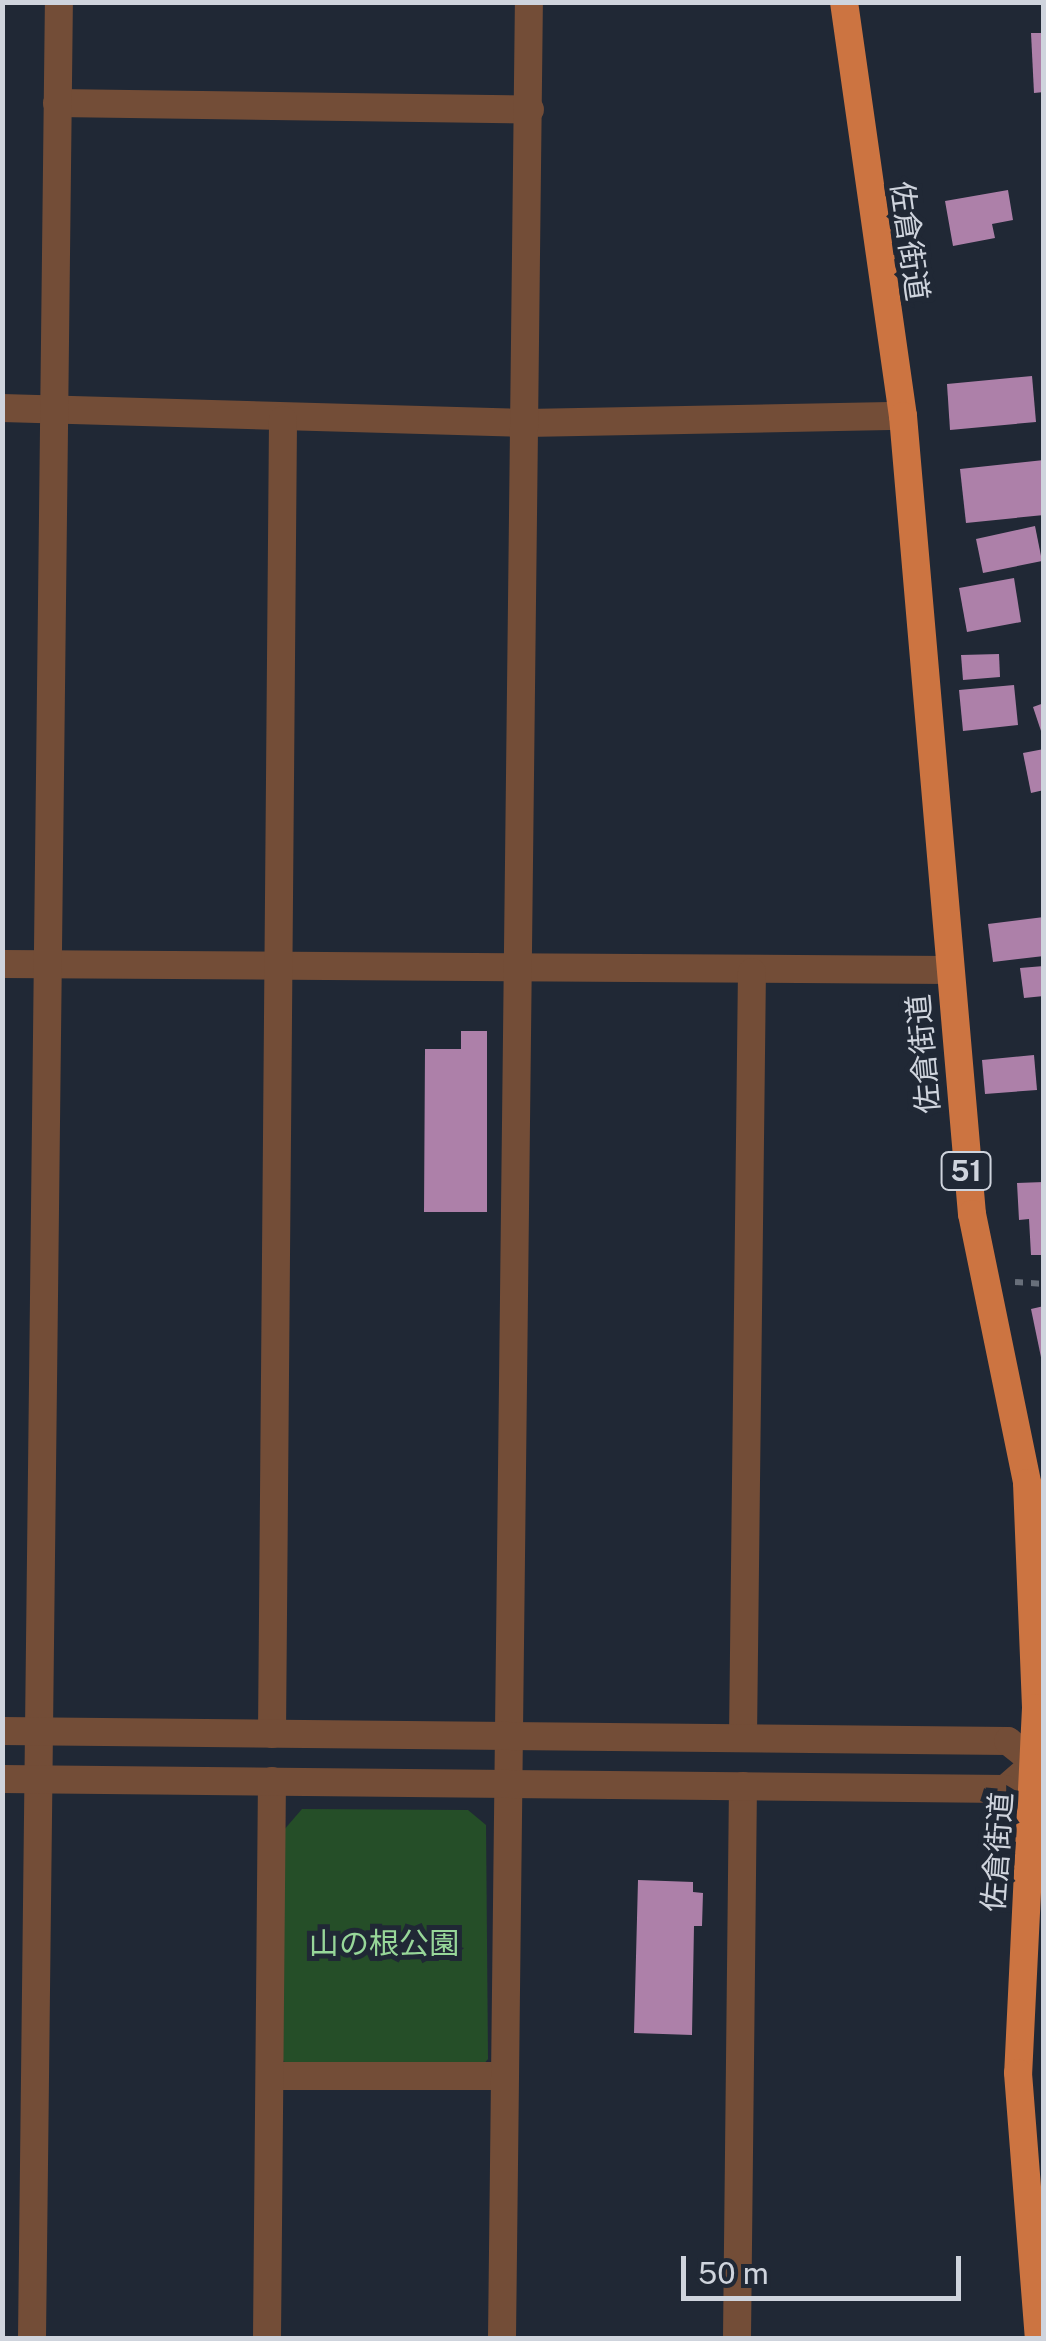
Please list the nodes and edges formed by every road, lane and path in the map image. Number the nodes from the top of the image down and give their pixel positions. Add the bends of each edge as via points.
1 (59, 2) edge
2 (529, 2) edge
3 (844, 2) edge
4 (57, 103) junction
5 (530, 110) junction
6 (2, 408) edge
7 (51, 408) junction
8 (902, 416) junction
9 (283, 420) junction
10 (526, 422) junction
11 (2, 964) edge
12 (44, 965) junction
13 (279, 968) junction
14 (519, 970) junction
15 (948, 970) junction
16 (752, 972) junction
17 (1039, 1598) edge
18 (2, 1731) edge
19 (38, 1732) junction
20 (272, 1734) junction
21 (510, 1736) junction
22 (743, 1738) junction
23 (1035, 1763) junction
24 (2, 1779) edge
25 (37, 1779) junction
26 (272, 1782) junction
27 (509, 1784) junction
28 (743, 1786) junction
29 (270, 2076) junction
30 (506, 2076) junction
31 (1035, 2196) edge
32 (32, 2338) edge
33 (267, 2338) edge
34 (502, 2338) edge
35 (737, 2338) edge
36 (1039, 2338) edge

1 - 4 street
2 - 5 street
3 - 8 highway, 佐倉街道 / 51
4 - 5 street
4 - 7 street
5 - 10 street
6 - 7 street
7 - 9 street
7 - 12 street
8 - 10 street
8 - 15 highway, 佐倉街道 / 51
9 - 10 street
9 - 13 street
10 - 14 street
11 - 12 street
12 - 13 street
12 - 19 street
13 - 14 street
13 - 20 street
14 - 16 street
14 - 21 street
15 - 16 street
15 - 17 highway, 佐倉街道 / 51 via 972,1214 1027,1483
16 - 22 street
17 - 23 highway, 佐倉街道 / 51
18 - 19 street
19 - 20 street
19 - 25 street
20 - 21 street
21 - 22 street
21 - 27 street
22 - 23 street via 1008,1741
23 - 28 street via 1005,1789
23 - 31 highway, 佐倉街道 / 51 via 1018,2073
24 - 25 street
25 - 26 street
25 - 32 street
26 - 27 street
26 - 29 street
27 - 28 street
27 - 30 street
28 - 35 street
29 - 30 street
29 - 33 street
30 - 34 street
31 - 36 highway, 佐倉街道 / 51

